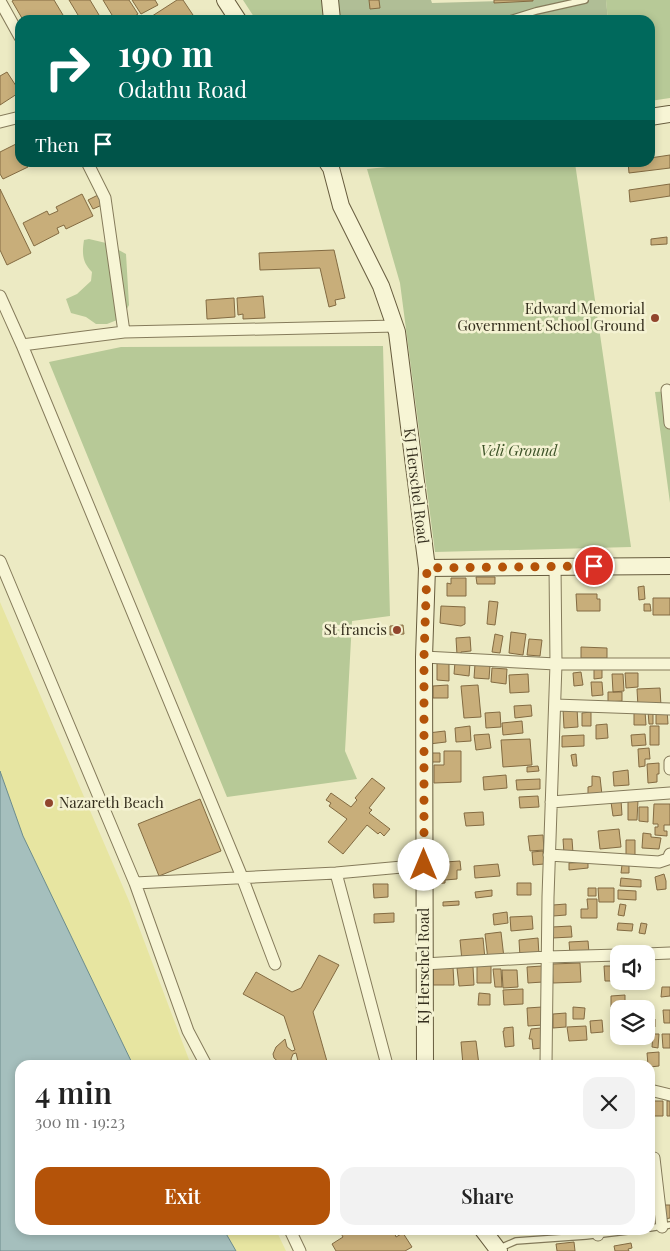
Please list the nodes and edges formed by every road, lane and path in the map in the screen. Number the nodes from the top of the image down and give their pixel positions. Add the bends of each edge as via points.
1 (225, 0) edge
2 (330, 0) edge
3 (585, 0) edge
4 (0, 1) edge
5 (235, 15) edge
6 (332, 15) edge
7 (523, 15) edge
8 (15, 28) edge
9 (670, 114) edge
10 (655, 116) edge
11 (15, 118) edge
12 (0, 122) edge
13 (90, 167) edge
14 (331, 167) edge
15 (0, 296) edge
16 (396, 326) junction
17 (124, 332) junction
18 (22, 345) junction
19 (667, 390) dead end
20 (670, 422) edge
21 (0, 561) edge
22 (556, 566) junction
23 (670, 566) edge
24 (427, 568) junction
25 (424, 657) junction
26 (556, 664) junction
27 (670, 664) edge
28 (554, 705) junction
29 (670, 709) edge
30 (670, 762) edge
31 (670, 769) edge
32 (670, 793) edge
33 (551, 802) junction
34 (670, 854) edge
35 (549, 855) junction
36 (424, 865) junction
37 (336, 873) junction
38 (242, 877) junction
39 (135, 882) junction
40 (670, 953) edge
41 (655, 954) edge
42 (610, 955) edge
43 (547, 957) junction
44 (275, 964) dead end
45 (424, 964) junction
46 (203, 1060) edge
47 (386, 1060) edge
48 (425, 1060) edge
49 (546, 1060) edge
50 (655, 1091) edge
51 (670, 1094) edge
52 (655, 1164) edge
53 (666, 1226) edge
54 (292, 1235) edge
55 (486, 1235) edge
56 (567, 1235) edge
57 (497, 1250) edge
58 (300, 1251) edge

1 - 5 main road
2 - 6 main road
3 - 7 lane
4 - 8 street
9 - 10 main road
11 - 12 street
13 - 17 street via 105,198
14 - 16 main road, KJ Herschel Road via 342,206 382,286
15 - 18 street
16 - 17 street
16 - 24 main road, KJ Herschel Road
17 - 18 street
18 - 38 street
19 - 20 street
21 - 39 street
22 - 23 main road
22 - 24 main road
22 - 26 street
24 - 25 main road, KJ Herschel Road
25 - 26 street
25 - 36 main road, KJ Herschel Road
26 - 27 street
26 - 28 street
28 - 29 street
28 - 33 street
30 - 31 street
32 - 33 street
33 - 35 street
34 - 35 street via 668,859 659,862
35 - 43 street
36 - 37 street
36 - 45 main road, KJ Herschel Road
37 - 38 street
37 - 47 street
38 - 39 street
38 - 44 street
39 - 46 street via 188,1031
40 - 41 street
42 - 43 street
43 - 45 street
43 - 49 street
45 - 48 main road, KJ Herschel Road
50 - 51 street
52 - 53 street
54 - 58 street
55 - 57 main road
56 - 57 lane via 516,1240

